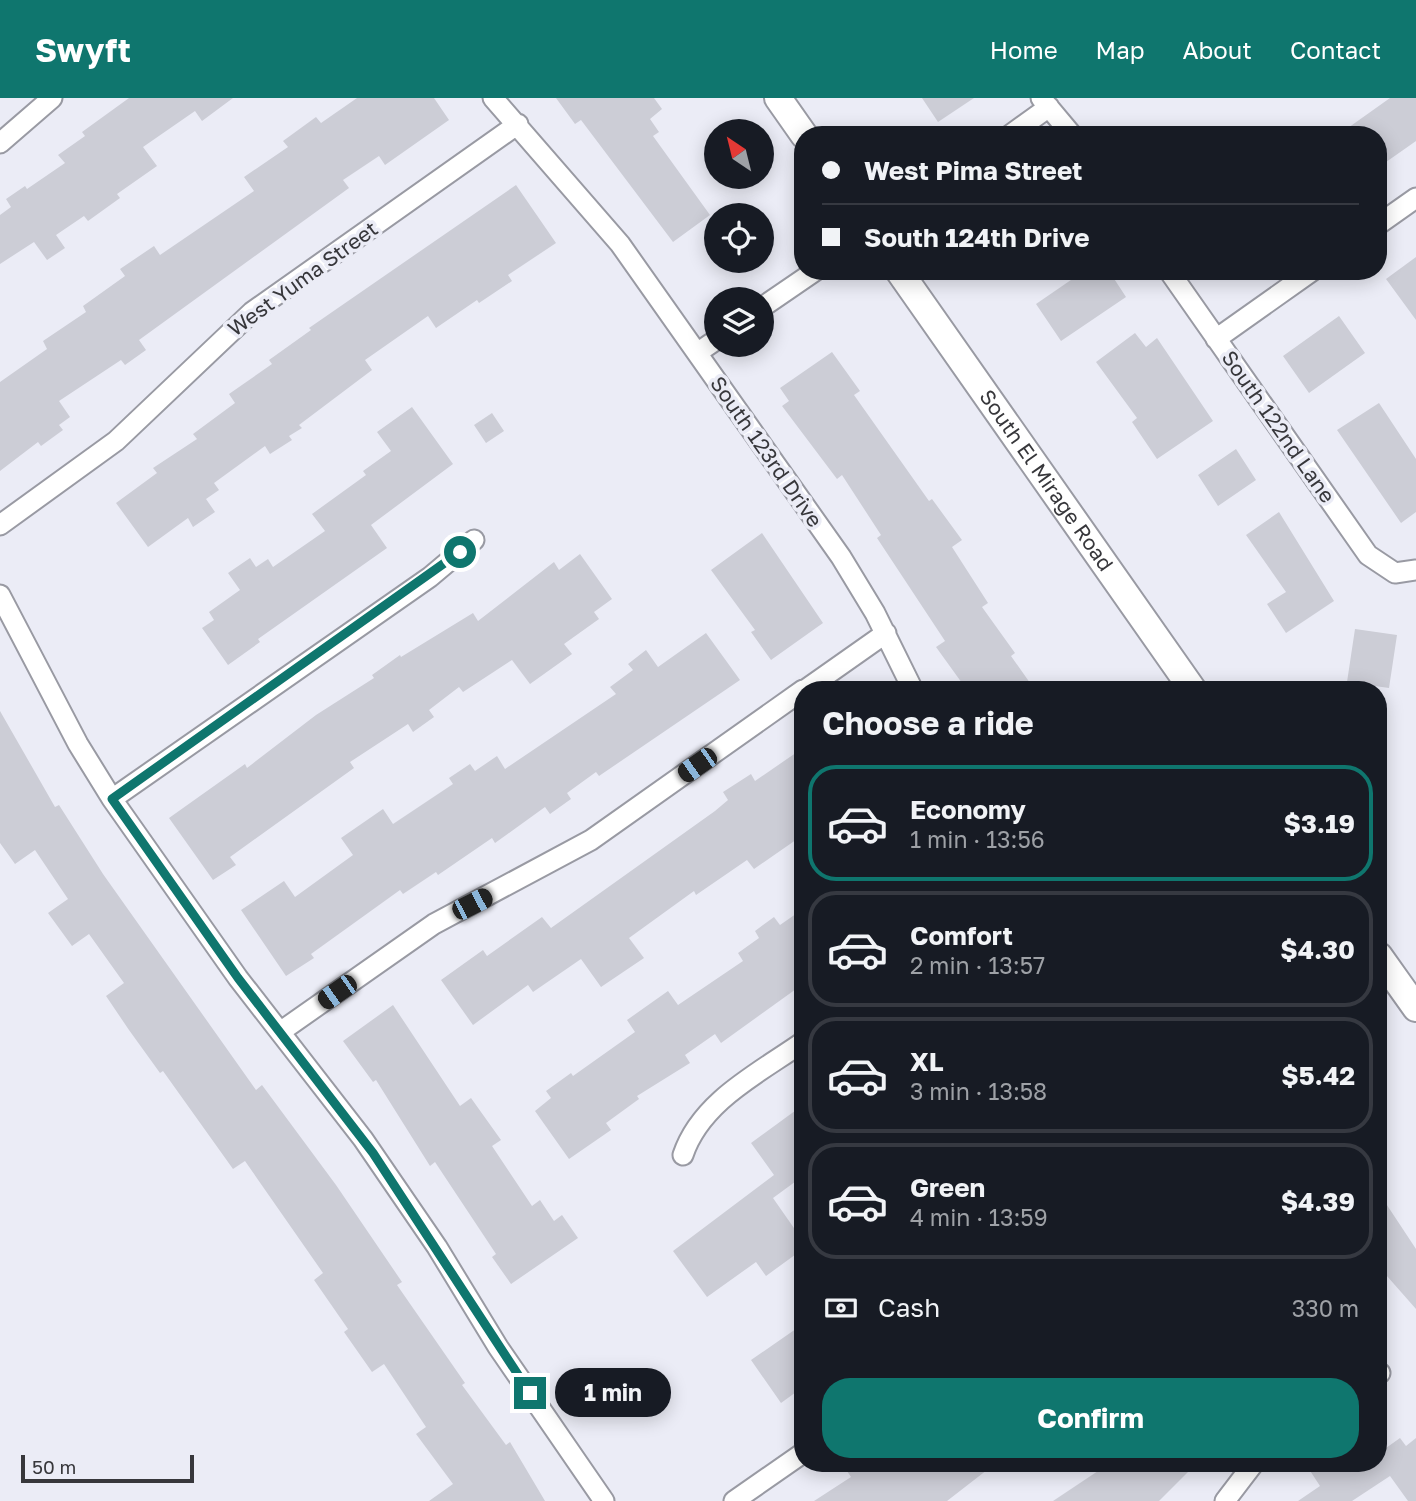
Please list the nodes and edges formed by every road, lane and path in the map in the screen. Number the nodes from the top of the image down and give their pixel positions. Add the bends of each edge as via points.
1 (52, 98) edge
2 (493, 98) edge
3 (778, 98) edge
4 (1045, 103) edge
5 (518, 124) junction
6 (798, 126) edge
7 (1020, 126) edge
8 (1064, 126) edge
9 (0, 143) edge
10 (1416, 198) edge
11 (1387, 218) edge
12 (801, 280) edge
13 (905, 280) edge
14 (1175, 280) edge
15 (1299, 280) edge
16 (774, 299) edge
17 (1216, 339) junction
18 (704, 348) edge
19 (696, 354) junction
20 (0, 524) edge
21 (474, 540) dead end
22 (1416, 570) edge
23 (0, 596) edge
24 (886, 632) junction
25 (817, 681) edge
26 (909, 681) edge
27 (1186, 681) edge
28 (794, 697) edge
29 (112, 799) junction
30 (1387, 967) edge
31 (1416, 1008) edge
32 (280, 1032) junction
33 (794, 1048) edge
34 (683, 1155) dead end
35 (794, 1458) edge
36 (1247, 1472) edge
37 (604, 1501) edge
38 (734, 1501) edge
39 (1225, 1501) edge

1 - 9 street
2 - 5 street, South 123rd Drive
3 - 6 main road
4 - 7 street
4 - 8 street
5 - 19 street, South 123rd Drive via 620,244
5 - 20 street, West Yuma Street via 252,312 116,442
10 - 11 street
12 - 16 street
13 - 27 main road, South El Mirage Road
14 - 17 street, South 122nd Lane
15 - 17 street
17 - 22 street, South 122nd Lane via 1358,542 1395,573
18 - 19 street
19 - 24 street, South 123rd Drive via 841,557
21 - 29 street via 430,577
23 - 29 street
24 - 25 street
24 - 26 street, South 123rd Drive
28 - 32 street via 591,840 434,924
29 - 32 street
30 - 31 main road
32 - 37 street via 382,1166
33 - 34 street via 712,1107 697,1123
35 - 38 street
36 - 39 street

